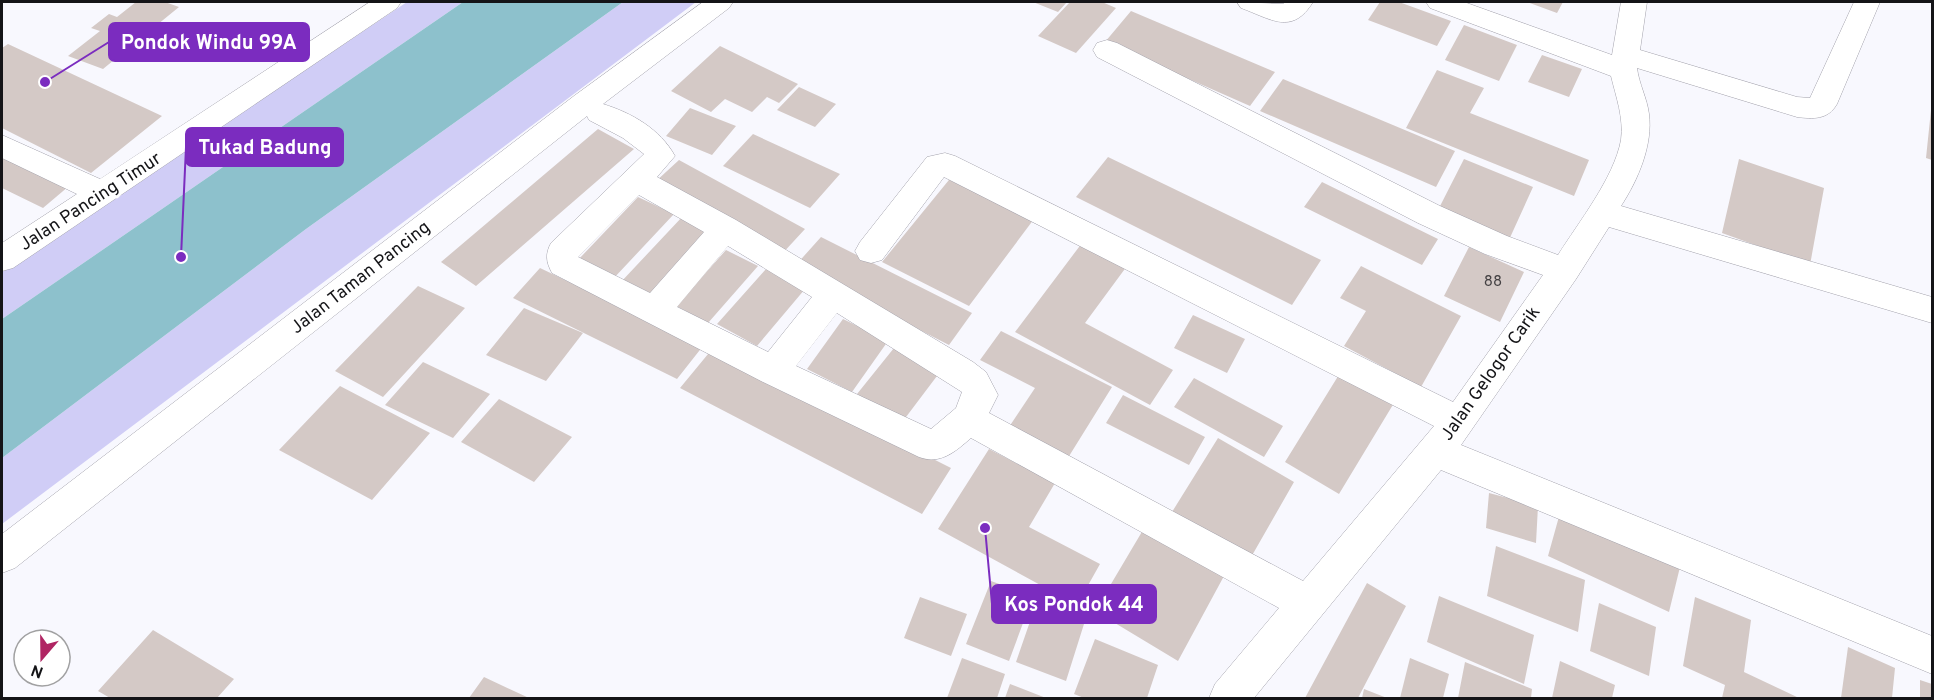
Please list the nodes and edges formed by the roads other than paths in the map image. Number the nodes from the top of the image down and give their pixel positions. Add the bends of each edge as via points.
1 (386, 2) edge
2 (720, 2) edge
3 (1250, 2) edge
4 (1300, 2) edge
5 (1439, 2) edge
6 (1634, 2) edge
7 (1867, 2) edge
8 (1107, 50) dead end
9 (1624, 62) junction
10 (598, 113) dead end
11 (2, 146) edge
12 (637, 180) junction
13 (103, 193) junction
14 (1603, 213) junction
15 (725, 229) junction
16 (871, 251) dead end
17 (2, 259) edge
18 (1565, 270) junction
19 (833, 294) junction
20 (655, 309) junction
21 (1932, 310) edge
22 (773, 371) junction
23 (968, 419) junction
24 (1459, 422) junction
25 (1435, 451) junction
26 (2, 556) edge
27 (1307, 603) junction
28 (1932, 655) edge
29 (1229, 699) edge

1 - 13 street, Jalan Pancing Timur
2 - 26 street, Jalan Taman Pancing via 575,109
3 - 4 street via 1287,15
5 - 9 street
6 - 9 street, Jalan Gelogor Carik
7 - 9 street via 1823,104 1814,109
8 - 18 street via 1415,208 1495,246
9 - 14 street, Jalan Gelogor Carik via 1635,113 1635,141
10 - 12 street via 642,136 657,150 660,156
11 - 13 street
12 - 15 street
12 - 20 street via 569,244 562,252 563,264
13 - 17 street, Jalan Pancing Timur
14 - 18 street, Jalan Gelogor Carik
14 - 21 street
15 - 19 street
15 - 20 street
16 - 24 street via 937,165 945,164
18 - 24 street, Jalan Gelogor Carik
19 - 22 street
19 - 23 street via 974,382 981,395
20 - 22 street
22 - 23 street via 931,446
23 - 27 street
24 - 25 street, Jalan Gelogor Carik
25 - 27 street, Jalan Gelogor Carik
25 - 28 street
27 - 29 street, Jalan Gelogor Carik

